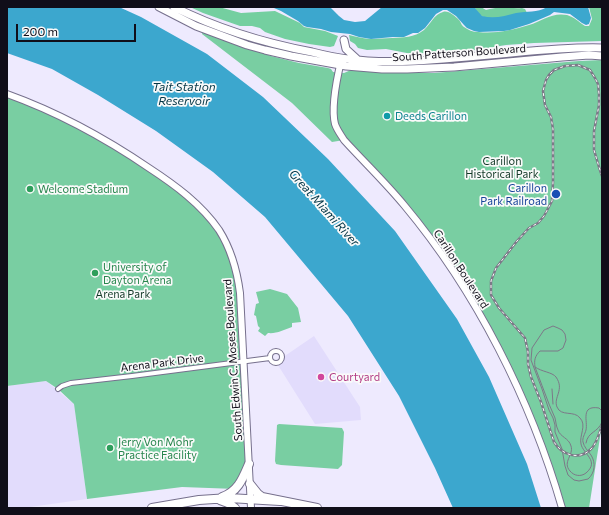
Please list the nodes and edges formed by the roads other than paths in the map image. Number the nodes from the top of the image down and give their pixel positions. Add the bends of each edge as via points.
1 (159, 7) edge
2 (174, 7) edge
3 (344, 40) dead end
4 (602, 48) edge
5 (602, 56) edge
6 (358, 60) junction
7 (341, 61) junction
8 (7, 94) edge
9 (270, 358) dead end
10 (243, 362) junction
11 (58, 389) dead end
12 (249, 464) junction
13 (250, 484) junction
14 (215, 499) junction
15 (250, 499) junction
16 (280, 501) junction
17 (152, 508) edge
18 (235, 508) edge
19 (251, 508) edge
20 (317, 508) edge
21 (562, 508) edge

1 - 7 main road, South Patterson Boulevard via 196,26 247,45 291,56
2 - 7 main road, South Patterson Boulevard via 255,39
3 - 6 main road via 346,49
4 - 6 main road, South Patterson Boulevard via 569,48 414,61
5 - 7 main road, South Patterson Boulevard via 407,69 346,66
6 - 7 main road, South Patterson Boulevard
7 - 21 main road, Carillon Boulevard via 334,110 337,129 344,140 403,204 469,297 521,394 545,452
8 - 10 main road, South Edwin C. Moses Boulevard via 43,108 117,147 172,183 209,217 226,243 236,268 240,293
9 - 10 street, Arena Park Drive
10 - 11 street, Arena Park Drive via 71,383
10 - 12 main road, South Edwin C. Moses Boulevard
12 - 13 main road, South Edwin C. Moses Boulevard
12 - 14 highway via 236,489
13 - 15 main road, South Edwin C. Moses Boulevard
13 - 16 highway via 258,494
14 - 15 highway
14 - 17 highway
14 - 18 highway
15 - 16 highway
15 - 19 main road, South Edwin C. Moses Boulevard
16 - 20 highway

